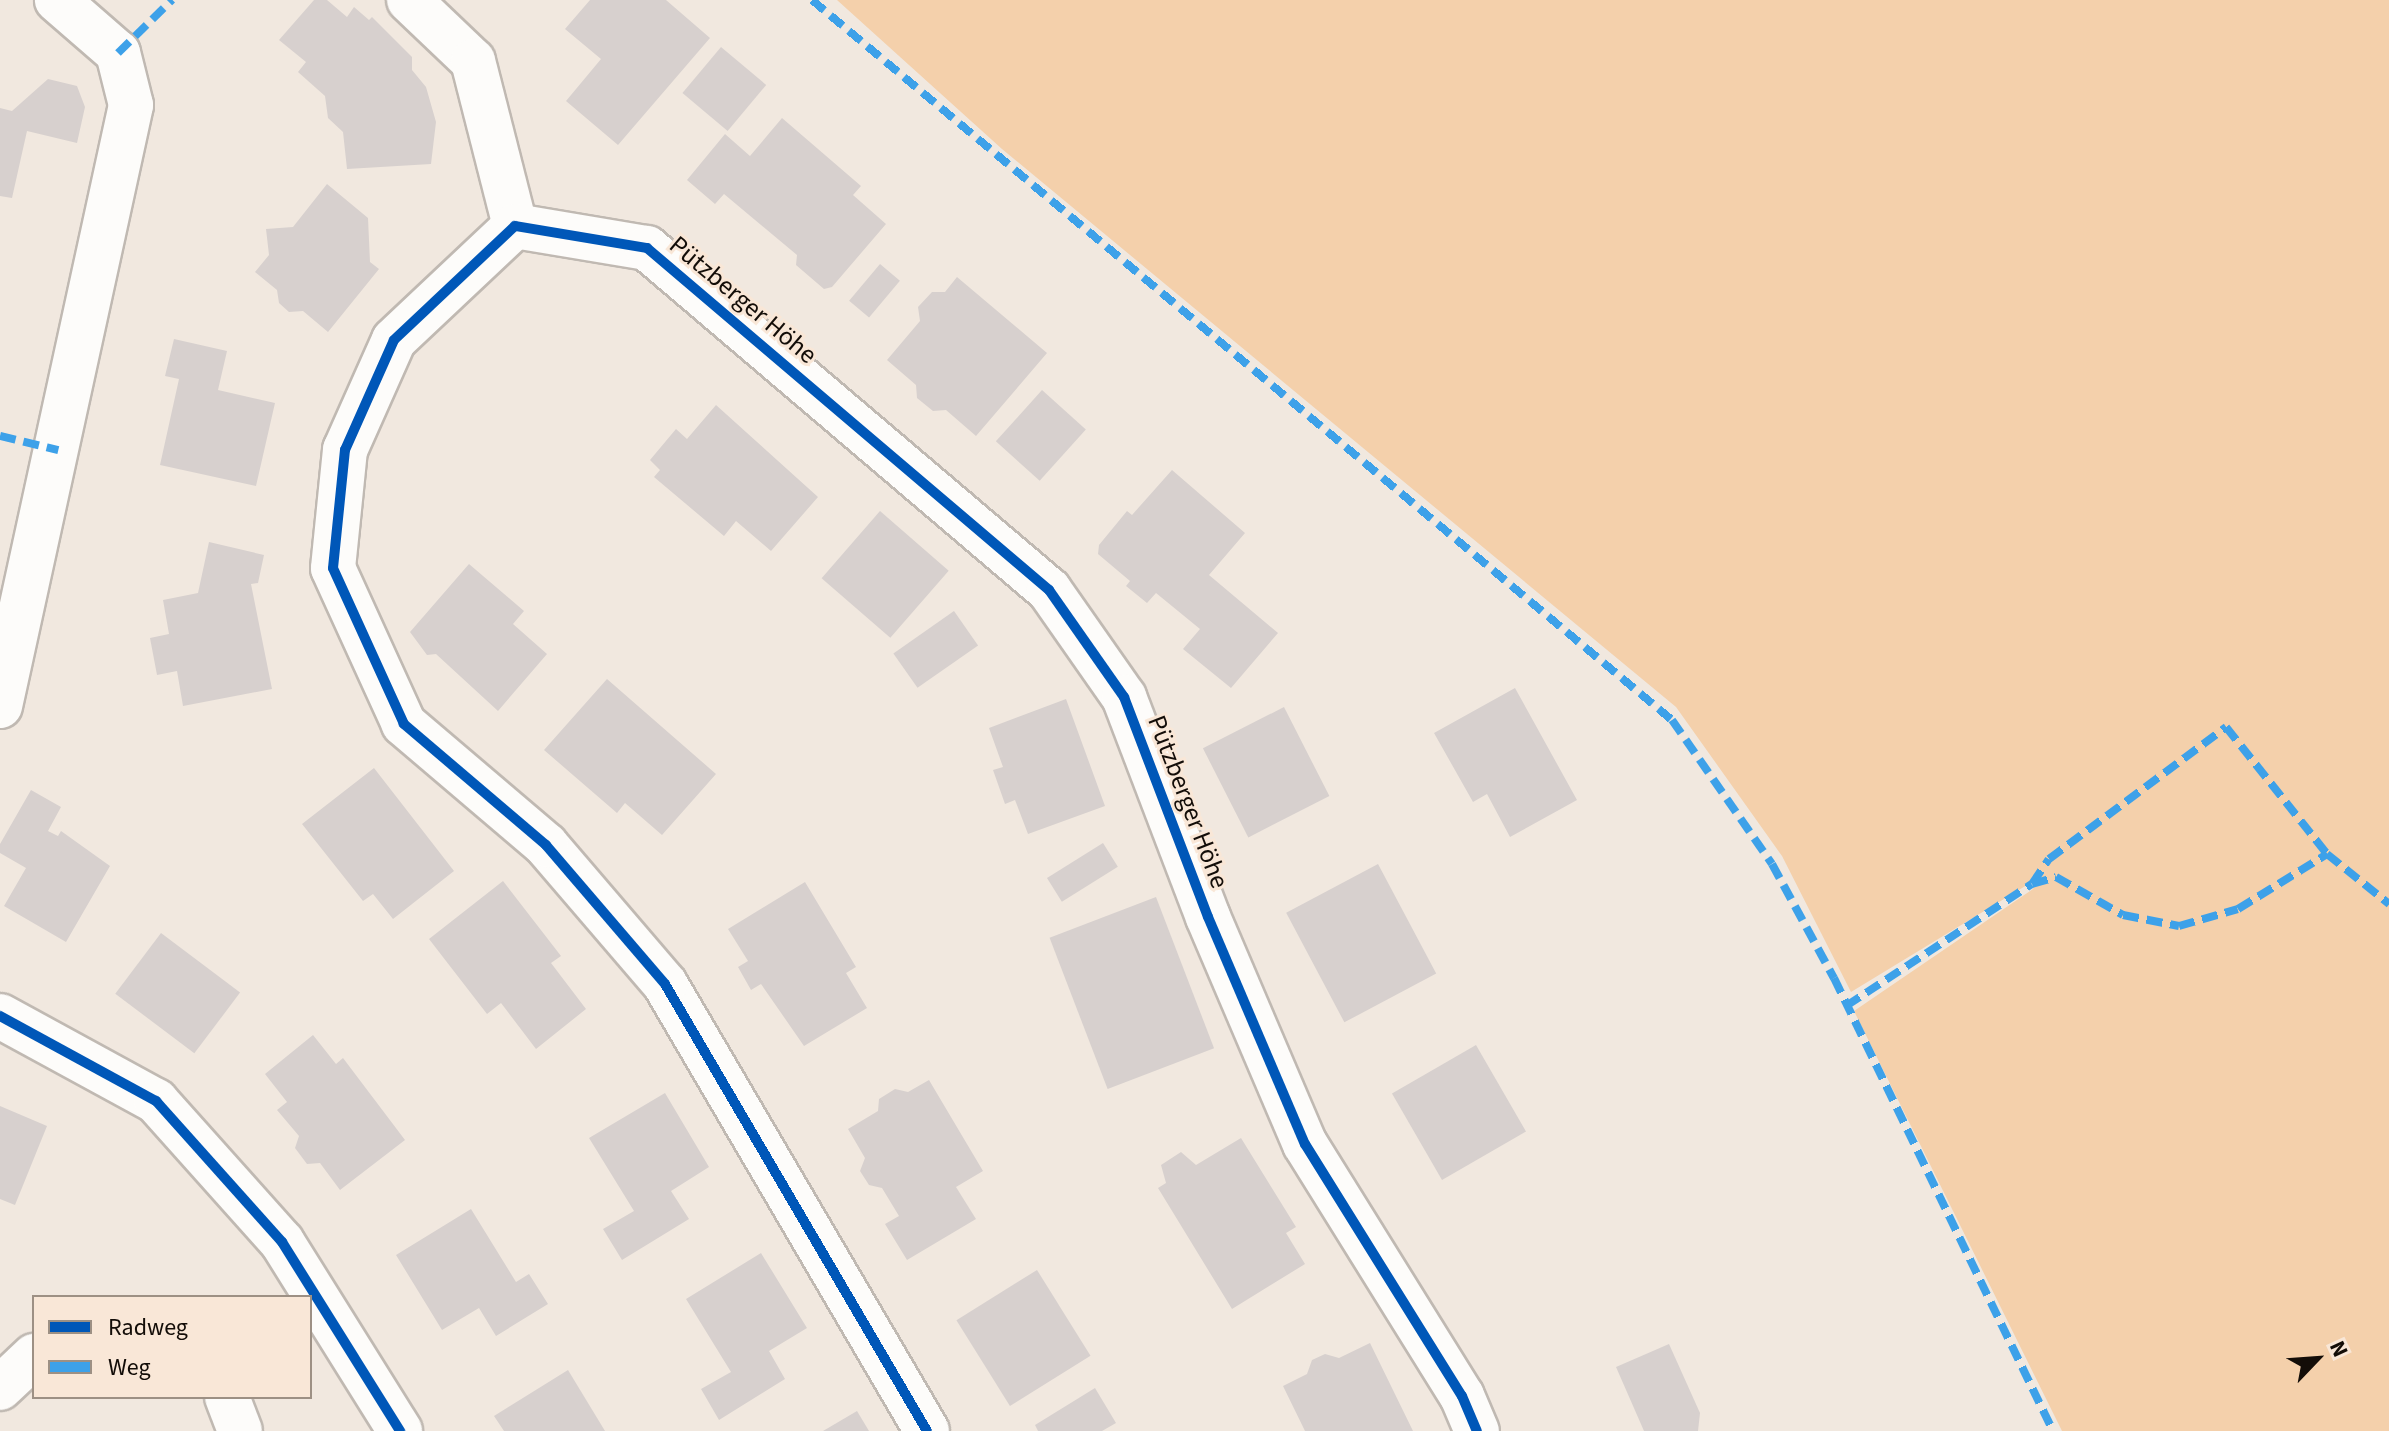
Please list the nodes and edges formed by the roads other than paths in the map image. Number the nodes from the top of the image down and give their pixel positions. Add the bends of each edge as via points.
1 (57, 0) edge
2 (409, 0) edge
3 (515, 226) junction
4 (0, 706) edge
5 (0, 1016) edge
6 (32, 1358) edge
7 (0, 1388) edge
8 (228, 1399) edge
9 (240, 1431) edge
10 (400, 1431) edge
11 (927, 1431) edge
12 (1477, 1431) edge

1 - 4 street via 118,53 131,105
2 - 3 street via 473,61
3 - 11 street via 394,340 345,450 333,568 404,724 546,845 665,984
3 - 12 street, Pützberger Höhe via 647,248 1049,590 1124,697 1208,917 1305,1144 1462,1396
5 - 10 street via 156,1101 282,1242
6 - 7 street
8 - 9 street

